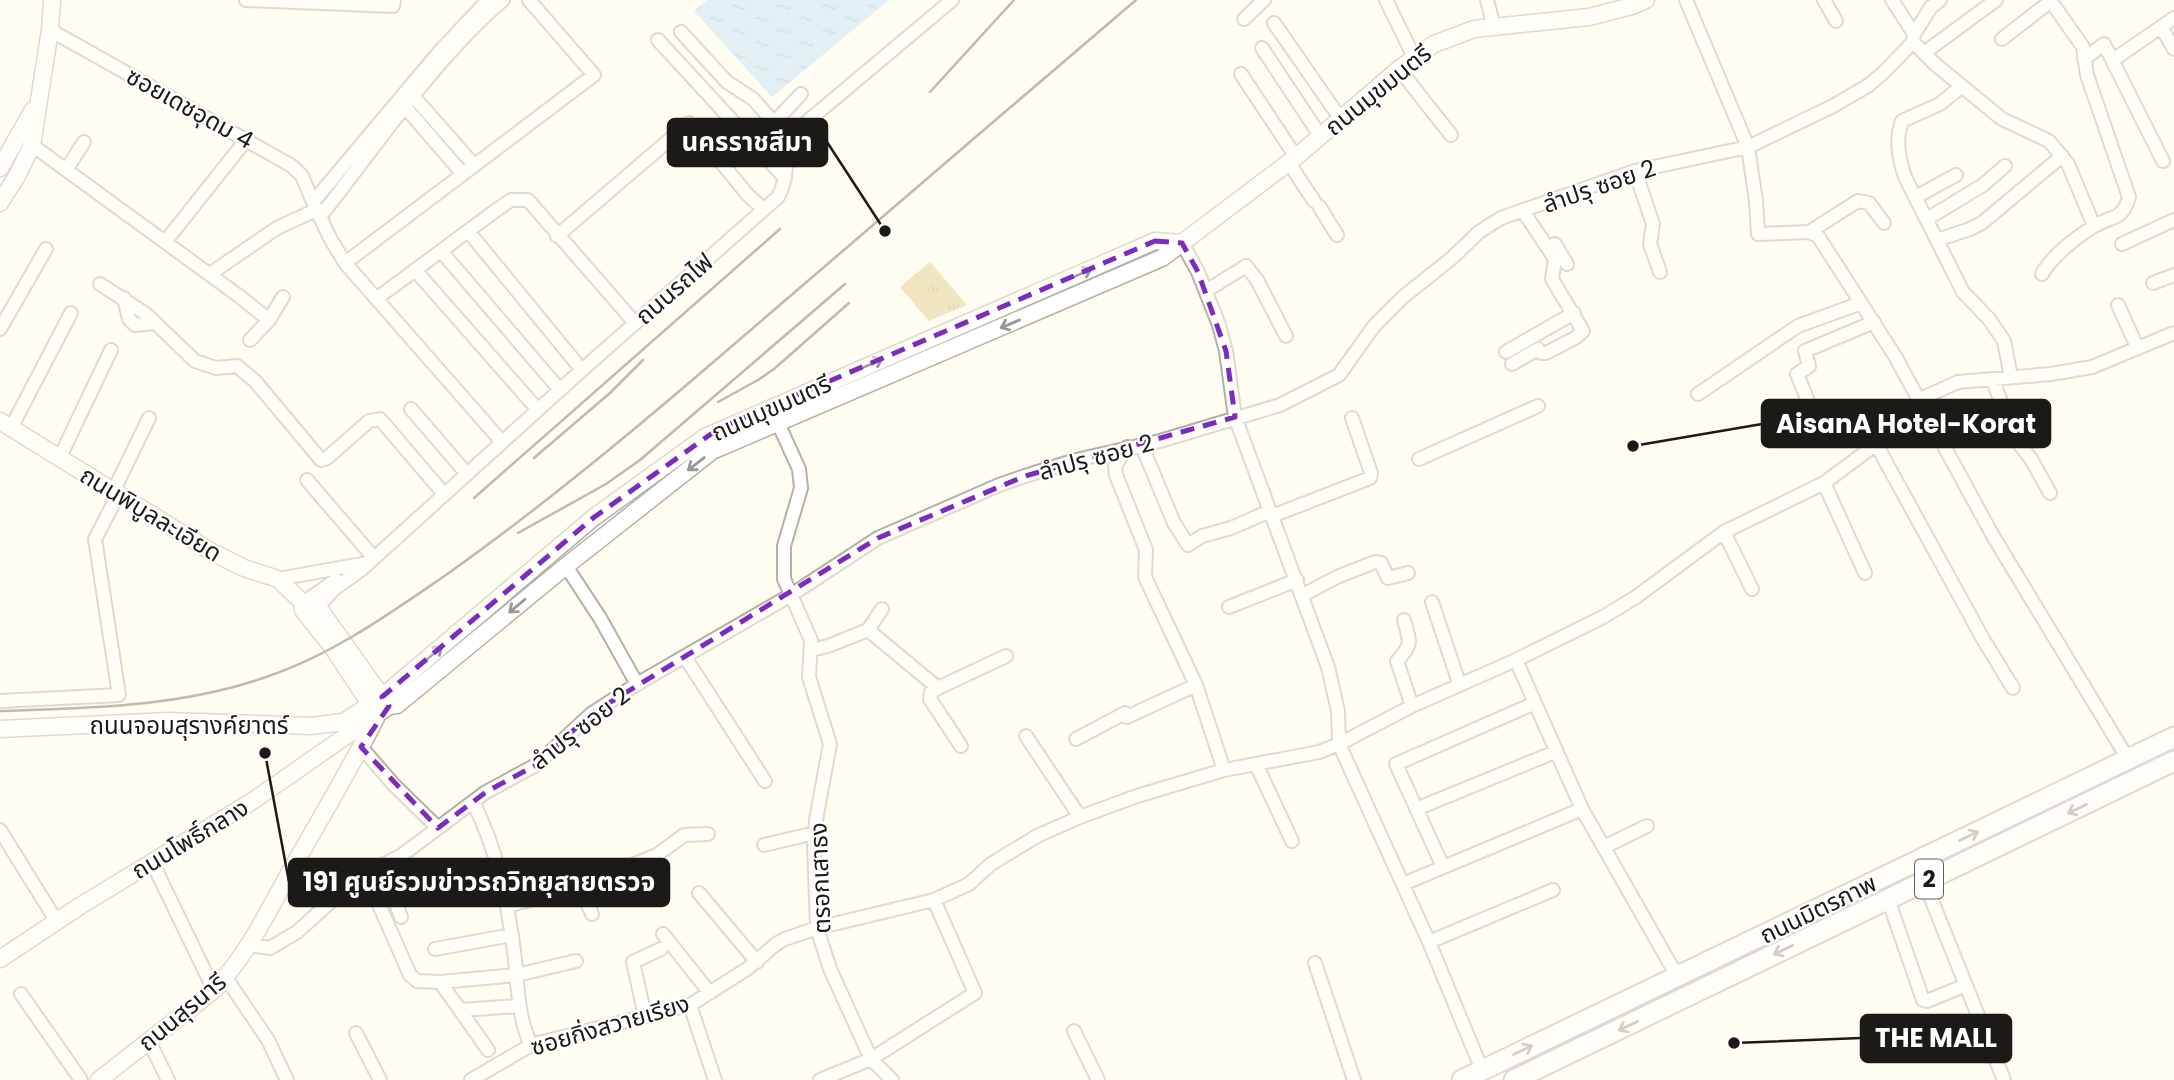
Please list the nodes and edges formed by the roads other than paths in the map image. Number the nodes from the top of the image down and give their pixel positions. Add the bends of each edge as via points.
1 (52, 0) edge
2 (246, 0) edge
3 (394, 0) edge
4 (488, 0) edge
5 (503, 0) edge
6 (529, 0) edge
7 (952, 0) edge
8 (1265, 0) edge
9 (1386, 0) edge
10 (1487, 0) edge
11 (1646, 0) edge
12 (1686, 0) edge
13 (1824, 0) edge
14 (1892, 0) edge
15 (1940, 0) edge
16 (1996, 0) edge
17 (314, 1) edge
18 (2050, 1) edge
19 (2174, 18) edge
20 (1244, 19) dead end
21 (1836, 21) dead end
22 (1274, 23) dead end
23 (1494, 27) junction
24 (2161, 27) junction
25 (50, 30) junction
26 (681, 32) dead end
27 (1914, 38) junction
28 (2002, 39) dead end
29 (659, 40) dead end
30 (1262, 48) dead end
31 (2174, 49) edge
32 (1924, 53) junction
33 (1414, 57) junction
34 (2084, 59) junction
35 (2113, 60) junction
36 (1399, 69) junction
37 (1241, 74) dead end
38 (1962, 86) junction
39 (802, 94) dead end
40 (414, 97) junction
41 (37, 102) junction
42 (406, 108) junction
43 (1340, 118) junction
44 (772, 122) junction
45 (1451, 135) dead end
46 (1321, 136) junction
47 (246, 140) junction
48 (790, 141) junction
49 (84, 142) dead end
50 (754, 144) junction
51 (32, 145) junction
52 (1748, 147) junction
53 (2062, 156) junction
54 (3, 158) edge
55 (1293, 160) junction
56 (2163, 161) dead end
57 (473, 164) junction
58 (2005, 166) dead end
59 (66, 170) junction
60 (1635, 171) junction
61 (462, 173) junction
62 (1956, 175) dead end
63 (785, 178) junction
64 (1916, 197) junction
65 (0, 203) edge
66 (316, 209) junction
67 (764, 209) junction
68 (1528, 210) junction
69 (1927, 219) junction
70 (2174, 220) edge
71 (1884, 223) dead end
72 (2094, 226) junction
73 (468, 231) junction
74 (1809, 232) junction
75 (1337, 235) dead end
76 (557, 236) junction
77 (1937, 240) junction
78 (165, 242) junction
79 (1182, 243) junction
80 (2122, 244) dead end
81 (46, 249) dead end
82 (441, 251) junction
83 (345, 263) junction
84 (1567, 264) dead end
85 (415, 270) junction
86 (1660, 272) dead end
87 (210, 274) junction
88 (2042, 274) dead end
89 (2174, 275) edge
90 (2153, 283) dead end
91 (100, 284) dead end
92 (1206, 291) junction
93 (283, 297) dead end
94 (376, 299) junction
95 (1861, 303) junction
96 (2118, 305) dead end
97 (71, 313) dead end
98 (1574, 313) junction
99 (269, 320) junction
100 (1874, 322) junction
101 (635, 323) junction
102 (0, 329) edge
103 (2174, 333) edge
104 (1286, 336) dead end
105 (250, 340) dead end
106 (2137, 347) junction
107 (111, 350) dead end
108 (582, 370) junction
109 (2011, 377) junction
110 (1992, 379) junction
111 (560, 390) junction
112 (1698, 394) dead end
113 (1808, 401) dead end
114 (1922, 404) junction
115 (1538, 406) dead end
116 (411, 409) dead end
117 (538, 410) junction
118 (766, 410) junction
119 (1235, 417) junction
120 (149, 418) dead end
121 (1352, 418) dead end
122 (778, 423) junction
123 (5, 424) edge
124 (502, 442) junction
125 (1876, 444) junction
126 (1142, 446) junction
127 (1127, 447) junction
128 (59, 459) junction
129 (1419, 459) dead end
130 (467, 474) junction
131 (307, 480) dead end
132 (1824, 483) junction
133 (2050, 493) dead end
134 (116, 494) junction
135 (444, 494) junction
136 (1271, 513) junction
137 (593, 518) junction
138 (1724, 533) junction
139 (605, 535) junction
140 (370, 561) junction
141 (566, 565) junction
142 (1408, 573) dead end
143 (1865, 573) dead end
144 (278, 579) junction
145 (1297, 580) junction
146 (1752, 589) dead end
147 (791, 595) junction
148 (1303, 595) junction
149 (1432, 602) dead end
150 (311, 605) junction
151 (1228, 607) dead end
152 (882, 609) dead end
153 (1404, 620) dead end
154 (868, 630) junction
155 (811, 650) junction
156 (1006, 656) dead end
157 (685, 657) junction
158 (1516, 660) junction
159 (1459, 683) junction
160 (637, 684) junction
161 (1196, 685) junction
162 (938, 688) junction
163 (2013, 688) dead end
164 (0, 701) edge
165 (1535, 703) junction
166 (380, 706) junction
167 (1412, 706) junction
168 (311, 726) junction
169 (0, 729) edge
170 (1026, 736) dead end
171 (2174, 737) edge
172 (1076, 739) dead end
173 (1339, 744) junction
174 (961, 746) dead end
175 (361, 747) junction
176 (327, 751) junction
177 (1555, 752) junction
178 (2128, 759) junction
179 (2174, 761) edge
180 (1256, 764) junction
181 (1224, 770) junction
182 (349, 773) junction
183 (2138, 779) junction
184 (765, 781) dead end
185 (473, 802) junction
186 (1416, 809) junction
187 (1582, 810) junction
188 (1080, 817) junction
189 (1647, 826) dead end
190 (438, 828) junction
191 (0, 830) edge
192 (815, 833) junction
193 (708, 834) dead end
194 (1292, 841) dead end
195 (764, 845) dead end
196 (1604, 847) junction
197 (152, 862) junction
198 (383, 866) junction
199 (1443, 867) junction
200 (365, 873) junction
201 (1924, 881) junction
202 (1403, 884) junction
203 (576, 887) junction
204 (1553, 890) dead end
205 (699, 893) dead end
206 (1888, 899) junction
207 (933, 901) junction
208 (507, 906) junction
209 (592, 914) dead end
210 (401, 916) dead end
211 (57, 922) junction
212 (817, 928) junction
213 (663, 934) dead end
214 (512, 935) junction
215 (1429, 942) junction
216 (249, 945) junction
217 (435, 949) dead end
218 (661, 949) dead end
219 (0, 959) edge
220 (576, 961) dead end
221 (757, 962) junction
222 (1315, 963) dead end
223 (517, 975) junction
224 (1677, 976) junction
225 (226, 978) junction
226 (440, 982) junction
227 (1966, 985) junction
228 (214, 990) junction
229 (710, 993) junction
230 (21, 994) dead end
231 (690, 1005) junction
232 (519, 1006) junction
233 (460, 1010) junction
234 (645, 1016) junction
235 (1074, 1031) dead end
236 (356, 1033) dead end
237 (149, 1041) junction
238 (531, 1045) junction
239 (488, 1050) dead end
240 (871, 1059) junction
241 (1482, 1070) junction
242 (80, 1080) edge
243 (99, 1080) edge
244 (168, 1080) edge
245 (287, 1080) edge
246 (380, 1080) edge
247 (471, 1080) edge
248 (715, 1080) edge
249 (820, 1080) edge
250 (892, 1080) edge
251 (1098, 1080) edge
252 (1354, 1080) edge
253 (1462, 1080) edge
254 (1514, 1080) edge
255 (2004, 1080) edge

1 - 25 main road
2 - 17 street
3 - 17 street via 393,6
4 - 66 street via 440,51
5 - 40 street
6 - 57 street via 594,75
7 - 48 street via 796,131
8 - 20 street
9 - 33 street
10 - 23 street
11 - 23 main road, ถนนมุขมนตรี via 1589,17
12 - 52 street
13 - 21 street
14 - 27 street
15 - 27 street, ลำปรุ ซอย 2
16 - 32 street
18 - 28 street
18 - 34 street via 2083,47
19 - 24 street
22 - 43 street
23 - 33 main road, ถนนมุขมนตรี via 1457,34
24 - 31 street
24 - 35 street
25 - 41 main road
25 - 47 street, ซอยเดชอุดม 4
26 - 44 street
27 - 32 street
27 - 52 street, ลำปรุ ซอย 2 via 1869,85
29 - 50 street
30 - 46 street
32 - 38 street
33 - 36 main road, ถนนมุขมนตรี
34 - 35 street via 2104,44
34 - 72 street via 2129,197 2126,209
35 - 56 street
36 - 43 main road, ถนนมุขมนตรี
36 - 45 street
37 - 55 street
38 - 53 street via 2001,119 2049,141
38 - 64 street via 1940,104 1902,121 1899,157
39 - 44 street
40 - 42 street
40 - 57 street
41 - 51 main road
41 - 54 main road
42 - 61 street
42 - 66 street
43 - 46 main road, ถนนมุขมนตรี
44 - 48 street
44 - 50 street
46 - 55 main road, ถนนมุขมนตรี
47 - 66 street, ซอยเดชอุดม 4 via 292,166 302,176
47 - 78 street
48 - 63 street, ถนนรถไฟ
49 - 59 street
50 - 63 street
51 - 59 street
51 - 65 main road
52 - 60 street, ลำปรุ ซอย 2
52 - 74 street via 1758,234
53 - 72 street
53 - 77 street via 1982,223
55 - 75 street
55 - 79 main road, ถนนมุขมนตรี
57 - 61 street
58 - 69 street
59 - 78 street
60 - 68 street, ลำปรุ ซอย 2
60 - 86 street via 1653,223 1650,244
61 - 83 street
62 - 64 street
63 - 67 street, ถนนรถไฟ via 778,197
64 - 69 street
66 - 83 street, ซอยเดชอุดม 4
66 - 87 street via 277,228
67 - 76 street via 689,123
67 - 101 street, ถนนรถไฟ
68 - 84 street
68 - 98 street via 1553,256 1552,279
68 - 119 street, ลำปรุ ซอย 2 via 1501,218 1479,232 1403,297 1374,326 1339,375 1280,405
69 - 77 street
70 - 80 street
71 - 74 street via 1869,203 1858,201
72 - 88 street
73 - 76 street via 511,201 528,200
73 - 82 street
73 - 108 street
74 - 95 street via 1818,236
76 - 101 street
77 - 109 street via 1963,292 2004,341
78 - 87 street
79 - 92 street
118 -> 79 main road, ถนนมุขมนตรี via 1155,242
79 -> 122 main road, ถนนมุขมนตรี via 1162,258
81 - 102 street
82 - 85 street
82 - 111 street
83 - 94 street, ซอยเดชอุดม 4
85 - 94 street
85 - 117 street
87 - 99 street
89 - 90 street
91 - 135 street via 146,314 195,361 216,368 237,366 321,460 369,421 380,419
92 - 104 street via 1246,266
92 - 119 street via 1226,351
93 - 99 street
94 - 124 street, ซอยเดชอุดม 4
95 - 100 street
95 - 112 street via 1798,326
96 - 106 street
97 - 123 street
98 - 98 street via 1582,326 1579,334 1546,353 1538,349 1509,358
99 - 105 street
100 - 113 street via 1805,351 1809,366 1797,374
100 - 114 street
101 - 108 street, ถนนรถไฟ
103 - 106 street, ซอยกิ่งสวายเรียง
106 - 109 street, ซอยกิ่งสวายเรียง via 2092,367
107 - 128 street
108 - 111 street, ถนนรถไฟ
109 - 110 street, ซอยกิ่งสวายเรียง
110 - 114 street, ซอยกิ่งสวายเรียง via 1958,382
110 - 133 street via 2017,441
111 - 117 street, ถนนรถไฟ
114 - 125 street, ซอยกิ่งสวายเรียง
114 - 178 street via 1993,536
115 - 129 street
116 - 130 street
117 - 124 street, ถนนรถไฟ
118 - 122 main road
118 - 137 main road, ถนนมุขมนตรี via 705,437
119 - 126 street, ลำปรุ ซอย 2
119 - 136 street
120 - 134 street
121 - 136 street via 1370,478
122 -> 139 main road, ถนนมุขมนตรี via 712,451
122 - 147 street, ตรอกเสาธง via 799,469 801,488 784,546 783,579
123 - 128 main road, ถนนพิบูลละเอียด
124 - 130 street, ถนนรถไฟ
125 - 132 street, ซอยกิ่งสวายเรียง
125 - 163 street
126 - 127 street, ลำปรุ ซอย 2
126 - 136 street via 1188,545
127 - 147 street, ลำปรุ ซอย 2 via 999,485 878,538
127 - 161 street via 1115,466 1116,475 1146,551 1145,577
128 - 134 main road, ถนนพิบูลละเอียด
130 - 135 street, ถนนรถไฟ
131 - 140 street
132 - 138 street, ซอยกิ่งสวายเรียง
132 - 143 street
134 - 144 main road, ถนนพิบูลละเอียด via 212,552
134 - 164 street via 94,539 119,695
135 - 140 street, ถนนรถไฟ
136 - 145 street
137 - 139 main road
166 -> 137 main road, ถนนมุขมนตรี
138 - 146 street
138 - 158 street, ซอยกิ่งสวายเรียง via 1636,597
139 - 141 main road, ถนนมุขมนตรี
140 - 144 street
140 - 150 street, ถนนรถไฟ via 336,579
141 - 160 street
141 -> 166 main road, ถนนมุขมนตรี via 417,690 397,705
142 - 148 street via 1388,578 1381,563 1375,562
144 - 150 main road, ถนนพิบูลละเอียด
145 - 148 street
145 - 151 street
147 - 155 street, ตรอกเสาธง
147 - 157 street, ลำปรุ ซอย 2
148 - 173 street via 1333,685
149 - 159 street
150 - 166 main road, ถนนพิบูลละเอียด
152 - 154 street
153 - 167 street via 1410,645 1397,666
154 - 155 street
154 - 162 street
155 - 192 street, ตรอกเสาธง via 809,677 830,744
156 - 162 street
157 - 160 street, ลำปรุ ซอย 2
157 - 184 street
158 - 159 street, ซอยกิ่งสวายเรียง
158 - 165 street
159 - 167 street, ซอยกิ่งสวายเรียง
160 - 185 street, ลำปรุ ซอย 2 via 591,714 536,765
161 - 172 street
161 - 181 street
162 - 174 street via 930,699
165 - 177 street
165 - 186 street via 1396,764
166 - 168 main road, ถนนจอมสุรางค์ยาตร์ via 342,723
166 - 175 main road, ถนนสุรนารี
166 - 176 main road, ถนนโพธิ์กลาง
167 - 173 street, ซอยกิ่งสวายเรียง
168 - 169 main road, ถนนจอมสุรางค์ยาตร์ via 169,721
168 - 176 main road
170 - 188 street
171 - 178 highway, ถนนมิตรภาพ / 2
173 - 180 street, ซอยกิ่งสวายเรียง
173 - 202 street
175 - 182 main road, ถนนสุรนารี
175 - 190 street
176 - 182 main road via 338,754
176 - 197 main road, ถนนโพธิ์กลาง
177 - 186 street
177 - 187 street
178 - 183 highway
224 -> 178 highway, ถนนมิตรภาพ / 2
179 - 183 highway, ถนนมิตรภาพ / 2
180 - 181 street, ซอยกิ่งสวายเรียง
180 - 194 street
181 - 188 street, ซอยกิ่งสวายเรียง
182 - 216 main road, ถนนสุรนารี
183 -> 201 highway, ถนนมิตรภาพ / 2
185 - 190 street, ลำปรุ ซอย 2
185 - 208 street via 495,854
186 - 199 street
187 - 196 street
187 - 199 street
188 - 207 street, ซอยกิ่งสวายเรียง via 1037,836 991,864 969,884
189 - 196 street
190 - 198 street, ลำปรุ ซอย 2
191 - 211 street
192 - 195 street
192 - 212 street, ตรอกเสาธง
193 - 203 street via 684,835 657,855
196 - 224 street
197 - 211 main road, ถนนโพธิ์กลาง
197 - 228 street
198 - 200 street, ลำปรุ ซอย 2
198 - 210 street
199 - 202 street
200 - 216 street, ลำปรุ ซอย 2 via 297,932 270,948
200 - 226 street via 410,975 423,983
201 - 206 highway, ถนนมิตรภาพ / 2
201 - 227 street
202 - 215 street
203 - 208 street
203 - 209 street
204 - 215 street
205 - 221 street
206 - 227 street via 1923,1000
206 -> 254 highway, ถนนมิตรภาพ / 2
207 - 212 street, ซอยกิ่งสวายเรียง
207 - 240 street via 975,993
208 - 214 street
211 - 219 main road, ถนนโพธิ์กลาง
212 - 221 street, ซอยกิ่งสวายเรียง via 776,944
212 - 240 street, ตรอกเสาธง via 830,969
213 - 229 street
214 - 217 street
214 - 223 street
215 - 241 street
216 - 225 main road, ถนนสุรนารี
218 - 234 street via 633,962
220 - 223 street
221 - 229 street, ซอยกิ่งสวายเรียง
222 - 252 street
223 - 226 street
223 - 232 street
241 -> 224 highway, ถนนมิตรภาพ / 2
225 - 228 main road, ถนนสุรนารี
225 - 245 street via 268,1040
226 - 233 street
227 - 255 street
228 - 237 main road, ถนนสุรนารี
229 - 231 street, ซอยกิ่งสวายเรียง
230 - 242 street
231 - 234 street, ซอยกิ่งสวายเรียง
231 - 248 street
232 - 233 street
232 - 238 street
233 - 239 street
234 - 238 street, ซอยกิ่งสวายเรียง
235 - 251 street
236 - 246 street
237 - 243 main road, ถนนสุรนารี
237 - 244 street
238 - 247 street, ซอยกิ่งสวายเรียง
240 - 249 street
240 - 250 street, ตรอกเสาธง
241 - 253 highway, ถนนมิตรภาพ / 2

